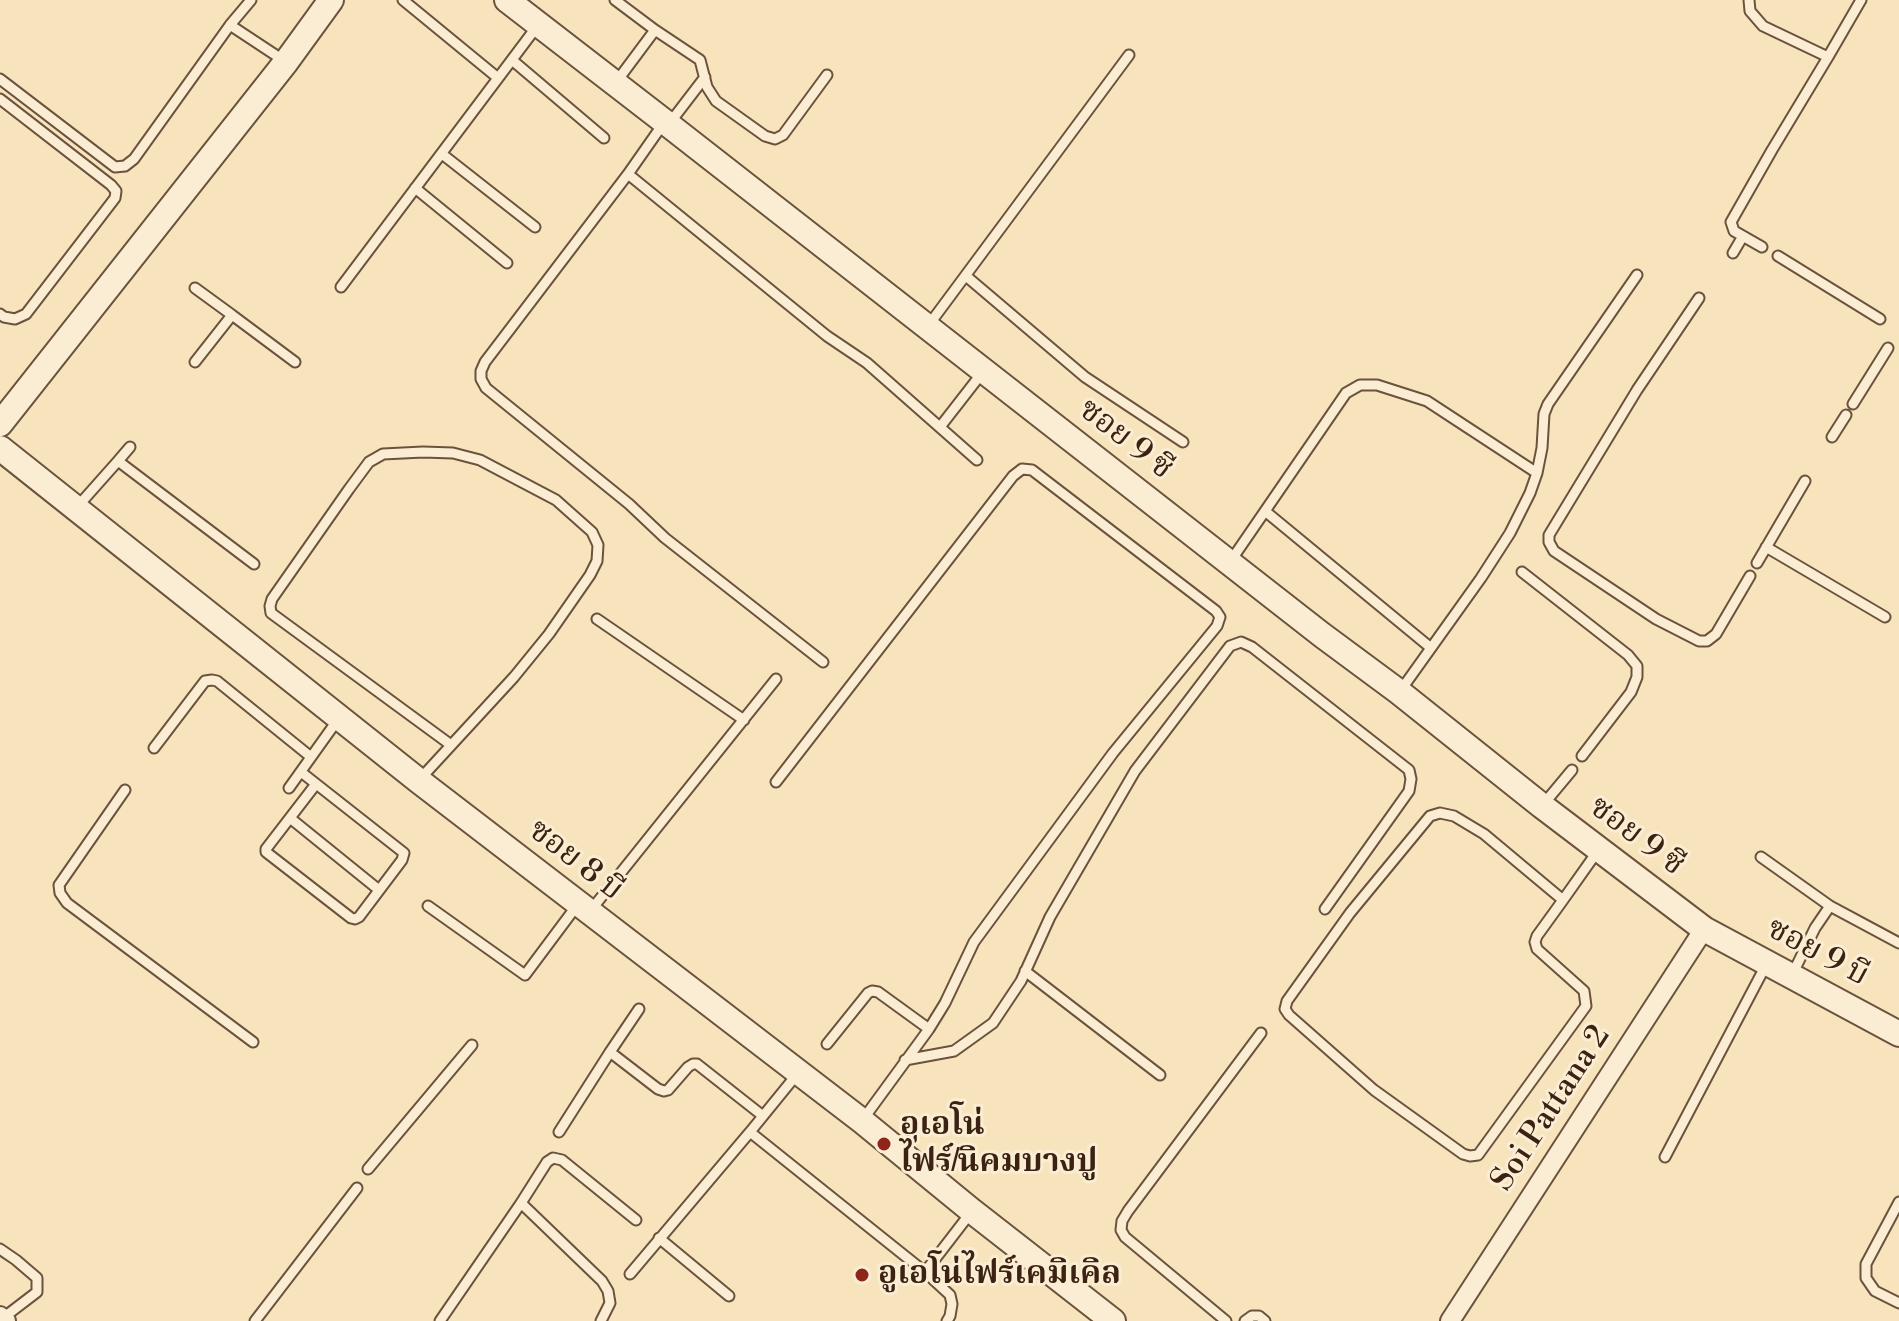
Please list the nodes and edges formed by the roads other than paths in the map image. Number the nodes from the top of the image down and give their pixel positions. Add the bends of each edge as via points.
1 (251, 0) edge
2 (331, 0) edge
3 (403, 0) edge
4 (615, 0) edge
5 (1749, 0) edge
6 (1861, 0) edge
7 (514, 2) edge
8 (230, 25) junction
9 (538, 25) junction
10 (655, 30) junction
11 (1129, 55) dead end
12 (1828, 57) junction
13 (512, 60) junction
14 (286, 62) junction
15 (827, 75) dead end
16 (705, 77) junction
17 (498, 78) junction
18 (0, 79) edge
19 (615, 84) junction
20 (0, 99) edge
21 (667, 123) junction
22 (604, 138) dead end
23 (442, 154) junction
24 (628, 174) junction
25 (415, 188) junction
26 (535, 227) dead end
27 (1743, 236) junction
28 (1762, 247) dead end
29 (1733, 253) dead end
30 (1778, 256) dead end
31 (507, 263) dead end
32 (1637, 275) dead end
33 (966, 276) junction
34 (341, 287) dead end
35 (195, 288) dead end
36 (1699, 298) dead end
37 (0, 314) edge
38 (232, 315) junction
39 (1880, 319) dead end
40 (928, 326) junction
41 (1888, 348) dead end
42 (195, 362) dead end
43 (295, 362) dead end
44 (984, 370) junction
45 (1853, 404) dead end
46 (1846, 415) dead end
47 (0, 424) edge
48 (940, 427) junction
49 (1832, 437) dead end
50 (1183, 442) dead end
51 (130, 447) dead end
52 (0, 448) edge
53 (977, 460) dead end
54 (118, 461) junction
55 (1537, 473) junction
56 (1805, 481) dead end
57 (76, 509) junction
58 (1265, 511) junction
59 (1766, 547) junction
60 (1230, 562) junction
61 (1757, 563) dead end
62 (254, 564) dead end
63 (1522, 572) dead end
64 (1750, 576) dead end
65 (1885, 617) dead end
66 (597, 619) dead end
67 (1431, 648) junction
68 (823, 662) dead end
69 (776, 679) dead end
70 (1399, 692) junction
71 (339, 718) junction
72 (744, 720) junction
73 (451, 745) junction
74 (154, 748) dead end
75 (1582, 756) dead end
76 (311, 757) junction
77 (1572, 770) dead end
78 (301, 772) junction
79 (419, 781) junction
80 (776, 782) dead end
81 (316, 784) junction
82 (289, 788) dead end
83 (125, 790) dead end
84 (1542, 806) junction
85 (290, 818) junction
86 (1599, 849) junction
87 (1761, 857) dead end
88 (379, 890) junction
89 (1563, 900) junction
90 (428, 906) dead end
91 (1830, 906) junction
92 (584, 908) junction
93 (1325, 909) dead end
94 (1704, 929) junction
95 (1899, 943) edge
96 (1767, 962) junction
97 (1025, 971) junction
98 (1792, 975) junction
99 (639, 1009) dead end
100 (929, 1029) junction
101 (1261, 1033) dead end
102 (1899, 1034) edge
103 (253, 1042) dead end
104 (827, 1044) dead end
105 (472, 1045) dead end
106 (610, 1052) junction
107 (905, 1060) junction
108 (798, 1072) junction
109 (1160, 1075) dead end
110 (763, 1116) junction
111 (862, 1121) junction
112 (559, 1132) dead end
113 (750, 1132) junction
114 (1665, 1157) dead end
115 (368, 1169) dead end
116 (357, 1188) dead end
117 (1899, 1202) edge
118 (521, 1203) junction
119 (972, 1211) junction
120 (636, 1220) dead end
121 (659, 1238) junction
122 (0, 1249) edge
123 (925, 1272) junction
124 (630, 1274) dead end
125 (729, 1296) dead end
126 (1899, 1303) edge
127 (3, 1318) edge
128 (1105, 1319) edge
129 (255, 1321) edge
130 (440, 1321) edge
131 (601, 1321) edge
132 (947, 1321) edge
133 (1226, 1321) edge
134 (1245, 1321) edge
135 (1265, 1321) edge
136 (1450, 1321) edge

1 - 8 lane
2 - 14 street
3 - 17 lane
4 - 10 lane
5 - 12 lane via 1750,11 1763,26
6 - 12 lane
7 - 9 street, ซอย 9 ซี
8 - 14 lane
8 - 18 lane via 125,166 115,167
9 - 13 lane
9 - 19 street, ซอย 9 ซี
10 - 16 lane via 700,60
10 - 19 lane
11 - 33 lane
12 - 27 lane via 1738,207 1731,222
13 - 17 lane
13 - 22 lane
14 - 47 street
15 - 16 lane via 775,139 716,101
16 - 21 lane
17 - 23 lane
19 - 21 street, ซอย 9 ซี
20 - 37 lane via 116,191 26,314 15,319
21 - 24 lane
21 - 40 street, ซอย 9 ซี
23 - 25 lane
23 - 26 lane
24 - 48 lane
24 - 68 lane via 485,362 481,379 665,538
25 - 31 lane
25 - 34 lane
27 - 28 lane
27 - 29 lane
30 - 39 lane
32 - 55 lane via 1548,404
33 - 40 lane
33 - 50 lane via 1085,377
35 - 38 lane
36 - 64 lane via 1637,390 1549,542 1554,551 1656,619 1699,641 1716,634
38 - 42 lane
38 - 43 lane
40 - 44 street, ซอย 9 ซี
41 - 45 lane
44 - 48 lane
44 - 60 street, ซอย 9 ซี
46 - 49 lane
48 - 53 lane
51 - 54 lane
52 - 57 street, ซอย 8 บี
54 - 57 lane
54 - 62 lane
55 - 58 lane via 1427,401 1360,385 1346,393
55 - 67 lane via 1510,533
56 - 59 lane
57 - 71 street, ซอย 8 บี
58 - 60 lane
58 - 67 lane
59 - 61 lane
59 - 65 lane
60 - 70 street, ซอย 9 ซี
63 - 75 lane via 1637,666 1631,692
66 - 72 lane
67 - 70 lane
69 - 72 lane
70 - 84 street, ซอย 9 ซี
71 - 76 lane
71 - 79 street, ซอย 8 บี
72 - 92 lane
73 - 73 lane via 549,634 590,575 598,545 592,532 556,500 480,460 453,453 383,454 369,462 272,599 271,613
73 - 79 lane
74 - 76 lane via 205,681 212,680
76 - 78 lane
77 - 84 lane
78 - 81 lane
78 - 82 lane
79 - 92 street, ซอย 8 บี
80 - 100 lane via 1022,469 1032,470 1220,617 974,942
81 - 85 lane
81 - 88 lane via 404,853
83 - 103 lane via 59,885 60,893
84 - 86 street, ซอย 9 ซี
85 - 88 lane
85 - 88 lane via 267,854 351,918 359,917
86 - 89 lane
86 - 94 street, ซอย 9 ซี
87 - 91 lane
89 - 89 lane via 1535,942 1584,991 1586,1006 1478,1155 1463,1154 1374,1090 1285,1009 1350,913 1430,816 1454,816 1484,834
90 - 92 lane via 524,978
91 - 95 lane
91 - 98 lane
92 - 108 street, ซอย 8 บี
93 - 97 lane via 1409,791 1409,770 1241,642 1230,646 1135,771 1050,917
94 - 96 street, ซอย 9 บี
94 - 136 street, Soi Pattana 2
96 - 98 street, ซอย 9 บี
96 - 114 lane
97 - 107 lane via 993,1023 973,1038 954,1051
97 - 109 lane
98 - 102 street, ซอย 9 บี
99 - 106 lane
100 - 104 lane via 872,991
100 - 107 lane
101 - 133 lane via 1122,1221 1125,1237
105 - 115 lane
106 - 110 lane via 664,1091 697,1064
106 - 112 lane
107 - 111 lane
108 - 110 lane
108 - 111 street, ซอย 8 บี
110 - 113 lane
111 - 119 street, ซอย 8 บี
113 - 121 lane
113 - 123 lane
116 - 129 lane
117 - 126 lane via 1866,1264 1866,1278 1875,1291
118 - 120 lane via 553,1158
118 - 130 lane
118 - 131 lane via 602,1281 610,1303
119 - 123 lane
119 - 128 street, ซอย 8 บี
121 - 124 lane
121 - 125 lane
122 - 127 lane via 37,1278 37,1292
123 - 132 lane via 950,1295
134 - 135 lane via 1252,1316

